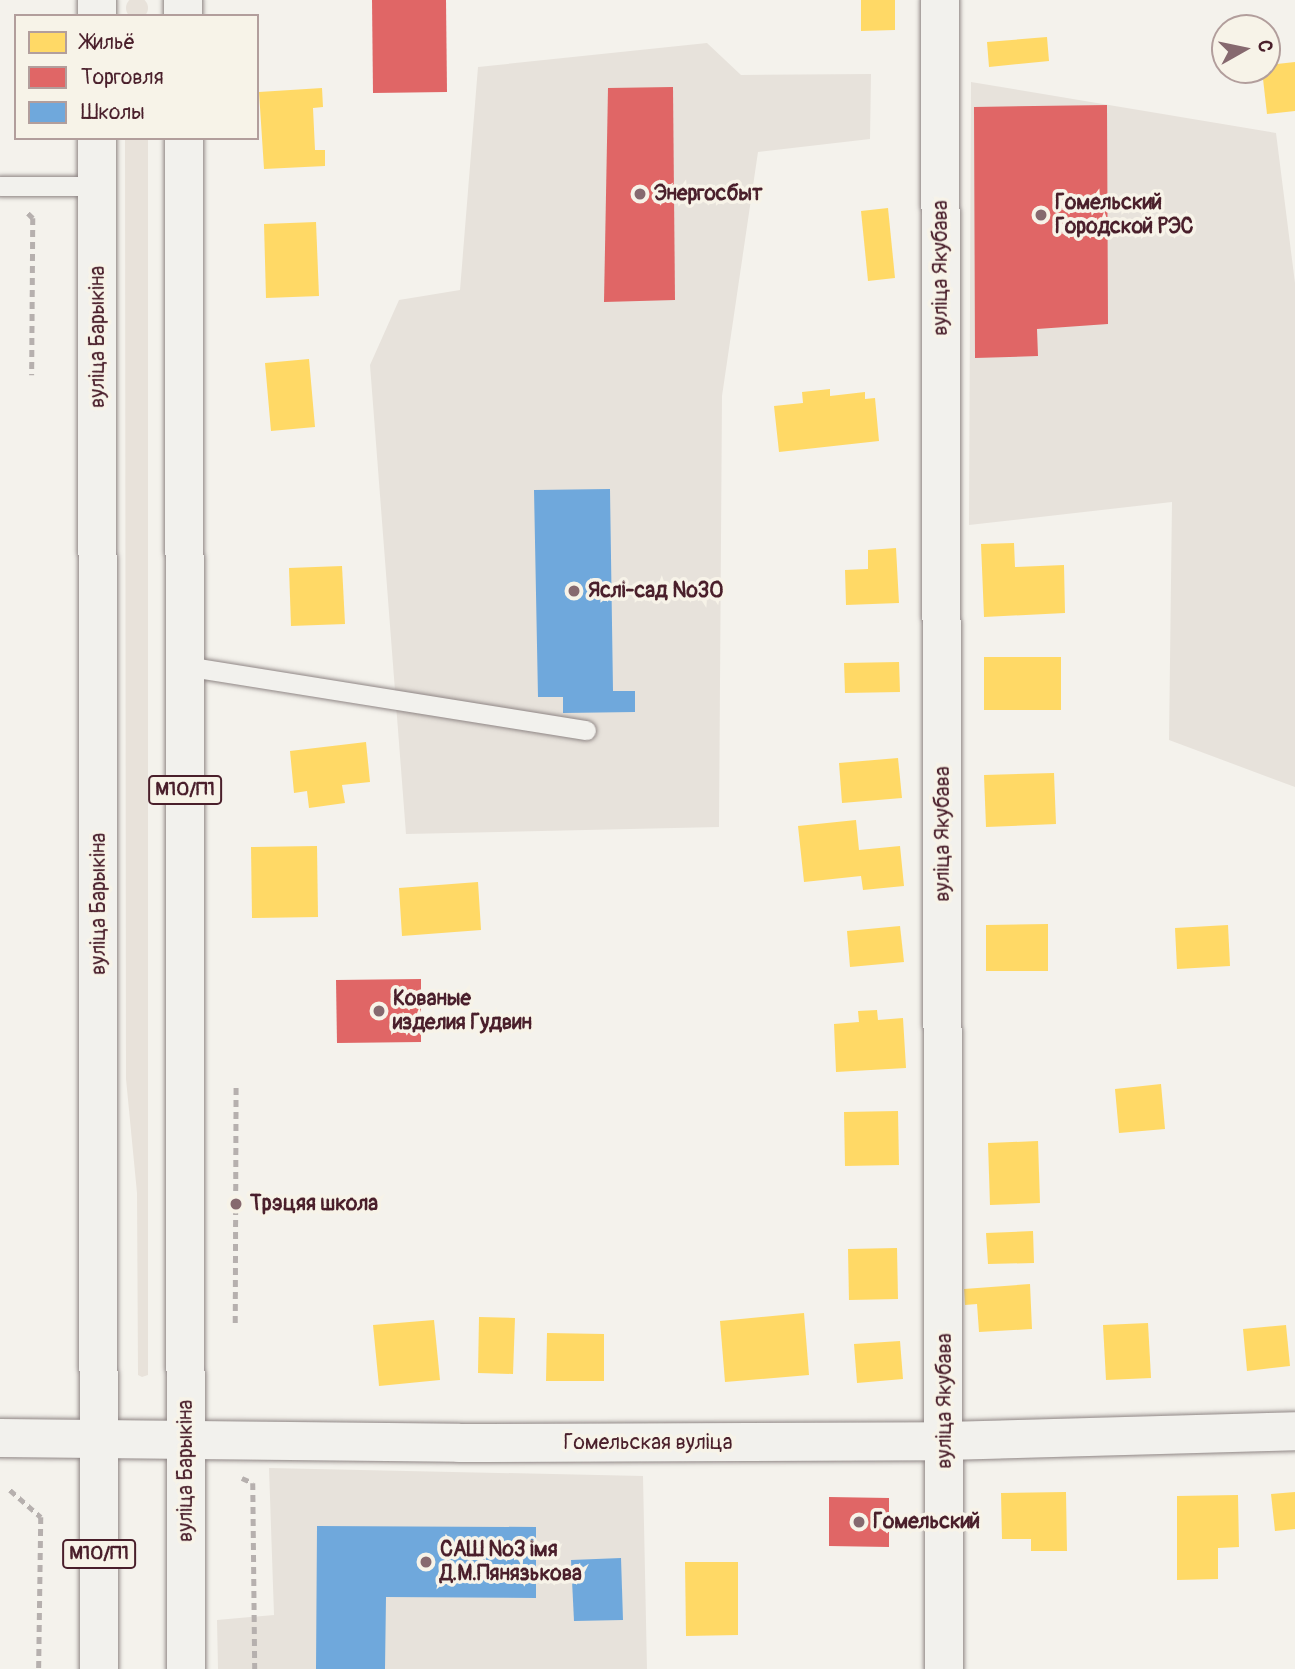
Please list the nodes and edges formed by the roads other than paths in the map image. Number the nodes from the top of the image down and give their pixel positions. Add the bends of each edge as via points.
1 (940, 0) edge
2 (97, 140) edge
3 (184, 140) edge
4 (0, 186) edge
5 (97, 186) junction
6 (185, 666) junction
7 (586, 730) dead end
8 (1295, 1431) edge
9 (0, 1438) edge
10 (98, 1439) junction
11 (186, 1441) junction
12 (945, 1441) junction
13 (99, 1669) edge
14 (186, 1669) edge
15 (944, 1669) edge

1 - 12 main road, вуліца Якубава
2 - 5 main road, вуліца Барыкіна / М10/П1
3 - 6 main road, вуліца Барыкіна / М10/П1
4 - 5 lane
5 - 10 main road, вуліца Барыкіна / М10/П1
6 - 7 lane
6 - 11 main road, вуліца Барыкіна / М10/П1
8 - 12 main road, Гомельская вуліца
9 - 10 main road, Гомельская вуліца
10 - 11 main road, Гомельская вуліца
10 - 13 main road, вуліца Барыкіна / М10/П1
11 - 12 main road, Гомельская вуліца
11 - 14 main road, вуліца Барыкіна / М10/П1
12 - 15 main road, вуліца Якубава

